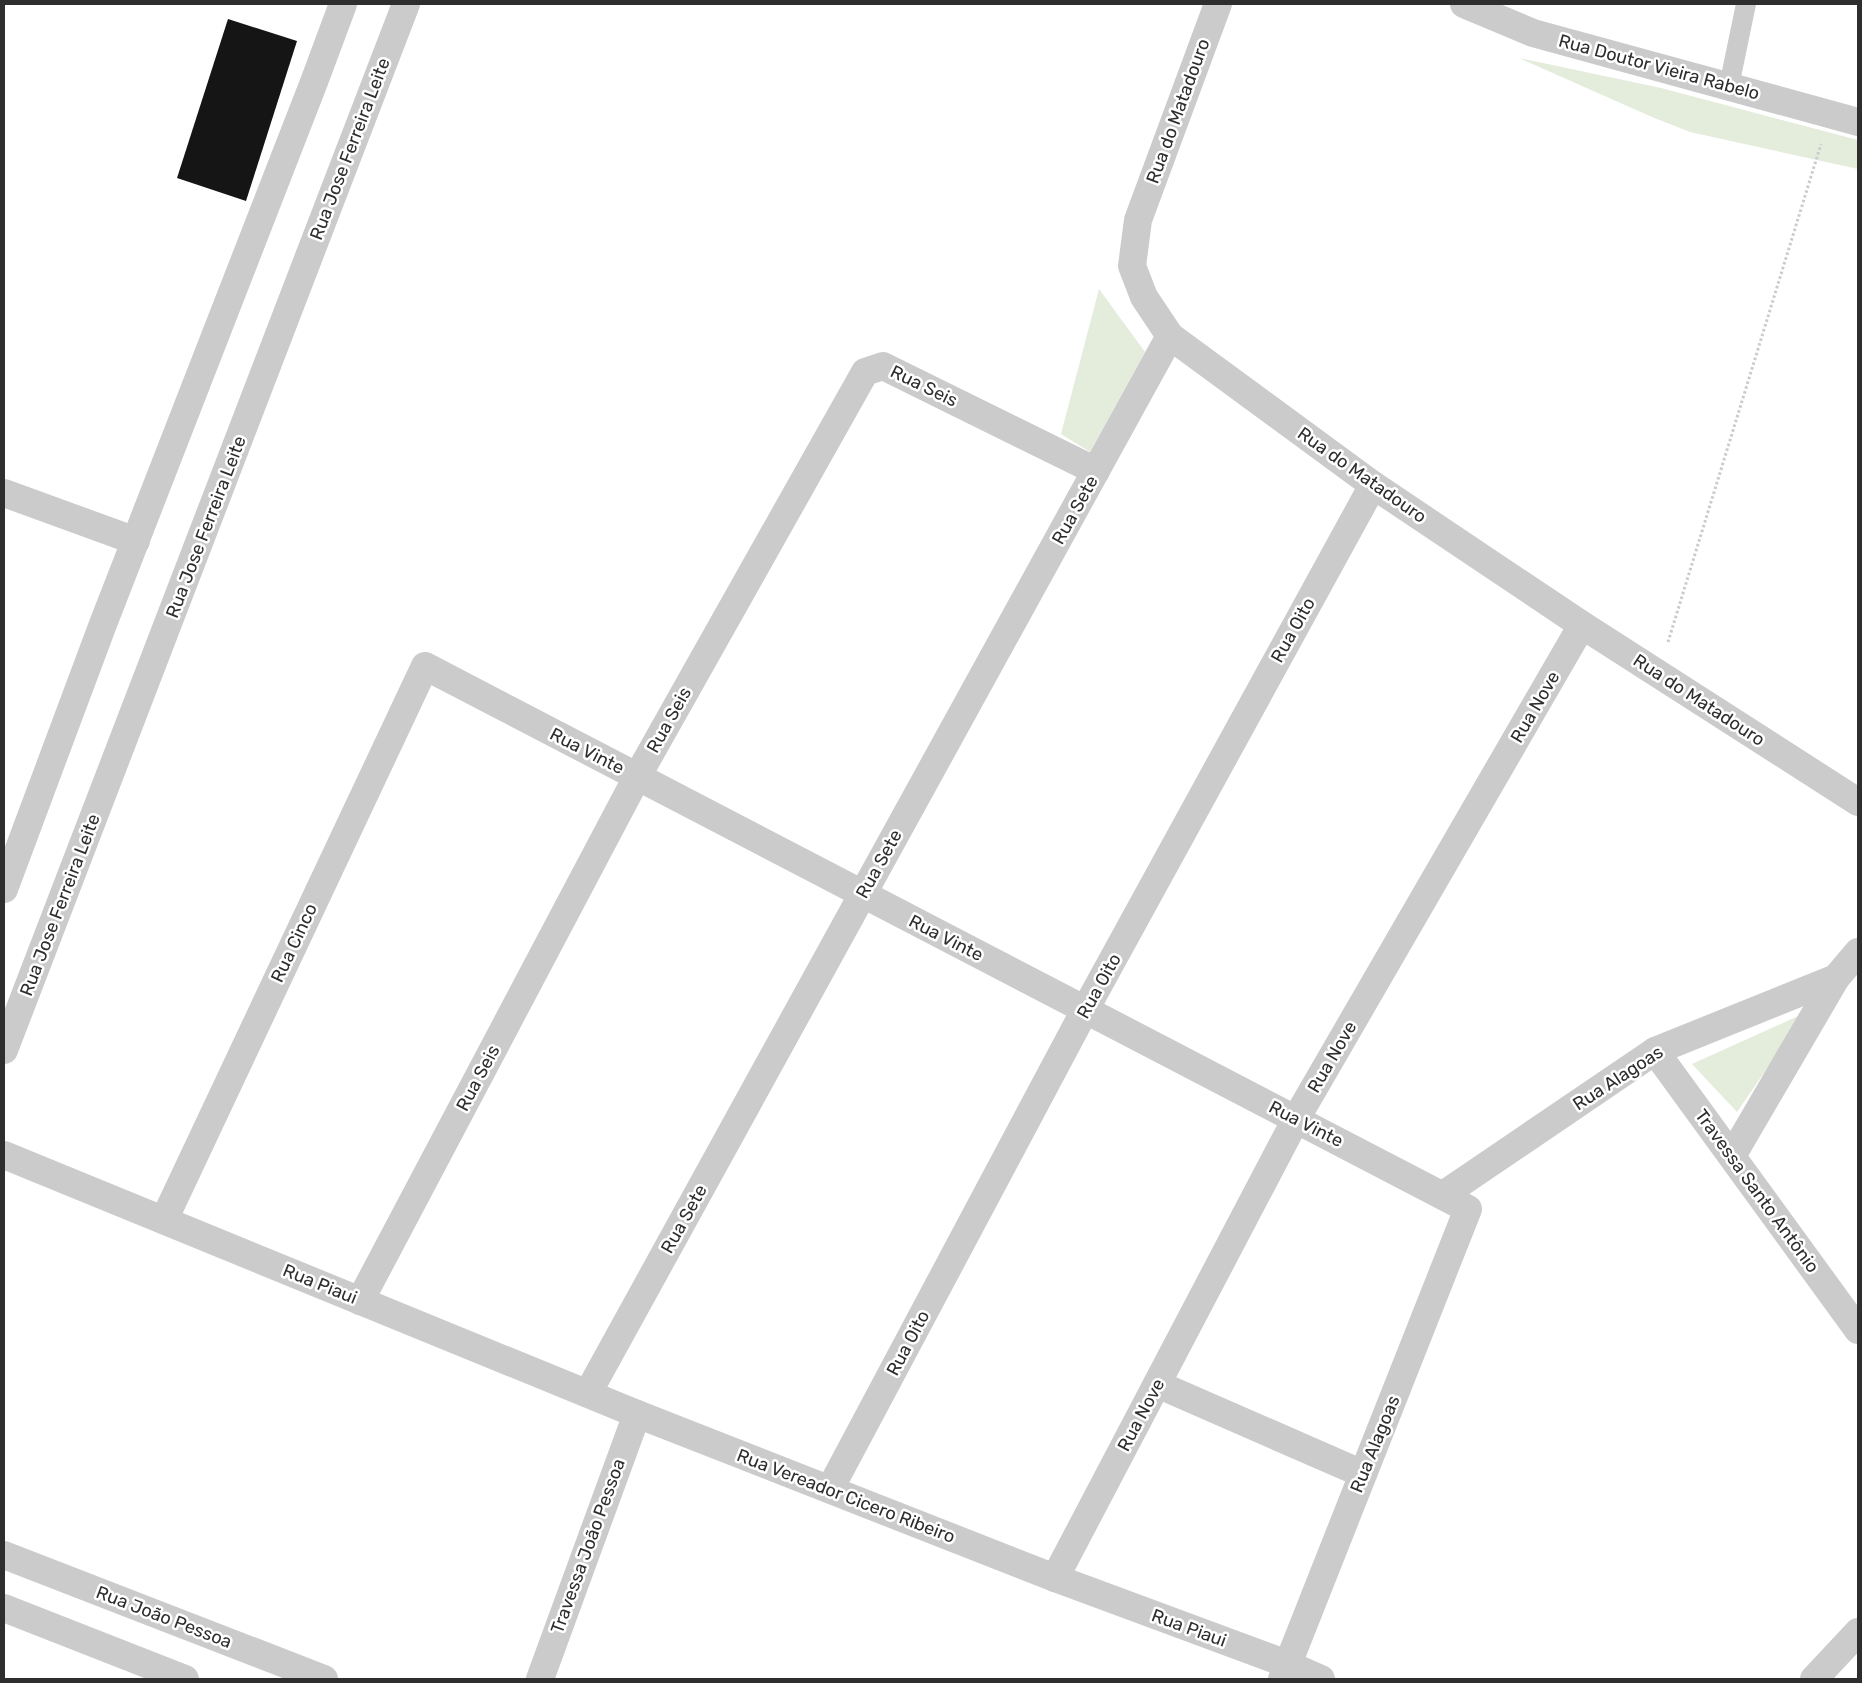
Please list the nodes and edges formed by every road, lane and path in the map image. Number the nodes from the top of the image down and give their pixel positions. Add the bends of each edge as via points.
1 (343, 4) edge
2 (406, 4) edge
3 (1218, 4) edge
4 (1464, 4) edge
5 (1746, 4) edge
6 (1729, 86) junction
7 (1858, 122) edge
8 (1816, 161) dead end
9 (1170, 336) junction
10 (1096, 471) junction
11 (1373, 485) junction
12 (4, 493) edge
13 (136, 541) junction
14 (1582, 625) junction
15 (425, 666) joint
16 (1658, 674) junction
17 (637, 777) junction
18 (1858, 802) edge
19 (4, 889) edge
20 (863, 894) junction
21 (1858, 952) edge
22 (1836, 978) junction
23 (1085, 1010) junction
24 (4, 1050) edge
25 (1655, 1051) junction
26 (1296, 1119) junction
27 (4, 1155) edge
28 (1732, 1156) junction
29 (1443, 1196) junction
30 (1468, 1209) joint
31 (164, 1220) junction
32 (360, 1301) junction
33 (1858, 1330) edge
34 (1158, 1384) junction
35 (588, 1393) junction
36 (637, 1414) junction
37 (1363, 1474) junction
38 (830, 1490) junction
39 (4, 1555) edge
40 (1056, 1578) junction
41 (4, 1608) edge
42 (1858, 1632) edge
43 (1284, 1672) edge
44 (185, 1679) edge
45 (324, 1679) edge
46 (540, 1679) edge
47 (1321, 1679) edge
48 (1814, 1679) edge

1 - 13 street
2 - 24 street, Rua Jose Ferreira Leite
3 - 9 street, Rua do Matadouro via 1138,220 1132,266 1144,297
4 - 6 street, Rua Doutor Vieira Rabelo via 1533,33
5 - 6 lane
6 - 7 street, Rua Doutor Vieira Rabelo
8 - 16 path
9 - 10 street, Rua Sete
9 - 11 street, Rua do Matadouro
10 - 17 street, Rua Seis via 883,366 865,372
10 - 20 street, Rua Sete
11 - 14 street, Rua do Matadouro
11 - 23 street, Rua Oito
12 - 13 street
13 - 19 street
14 - 16 street, Rua do Matadouro
14 - 26 street, Rua Nove
15 - 17 street, Rua Vinte
15 - 31 street, Rua Cinco
16 - 18 street, Rua do Matadouro
17 - 20 street, Rua Vinte
17 - 32 street, Rua Seis
20 - 23 street, Rua Vinte
20 - 35 street, Rua Sete
21 - 22 street, Rua Alagoas
22 - 25 street, Rua Alagoas
22 - 28 street, Rua Alagoas
23 - 26 street, Rua Vinte
23 - 38 street, Rua Oito
25 - 28 street, Travessa Santo Antônio
25 - 29 street, Rua Alagoas
26 - 29 street, Rua Vinte
26 - 34 street, Rua Nove
27 - 31 street, Rua Piaui
28 - 33 street, Travessa Santo Antônio
29 - 30 street, Rua Vinte
30 - 37 street, Rua Alagoas
31 - 32 street, Rua Piaui
32 - 35 street, Rua Piaui
34 - 37 street
34 - 40 street, Rua Nove
35 - 36 street, Rua Piaui
36 - 38 street, Rua Vereador Cicero Ribeiro
36 - 46 street, Travessa João Pessoa
37 - 43 street, Rua Alagoas
38 - 40 street, Rua Vereador Cicero Ribeiro
39 - 45 street, Rua João Pessoa
40 - 43 street, Rua Piaui
41 - 44 street
42 - 48 street
43 - 47 street, Rua Piaui

